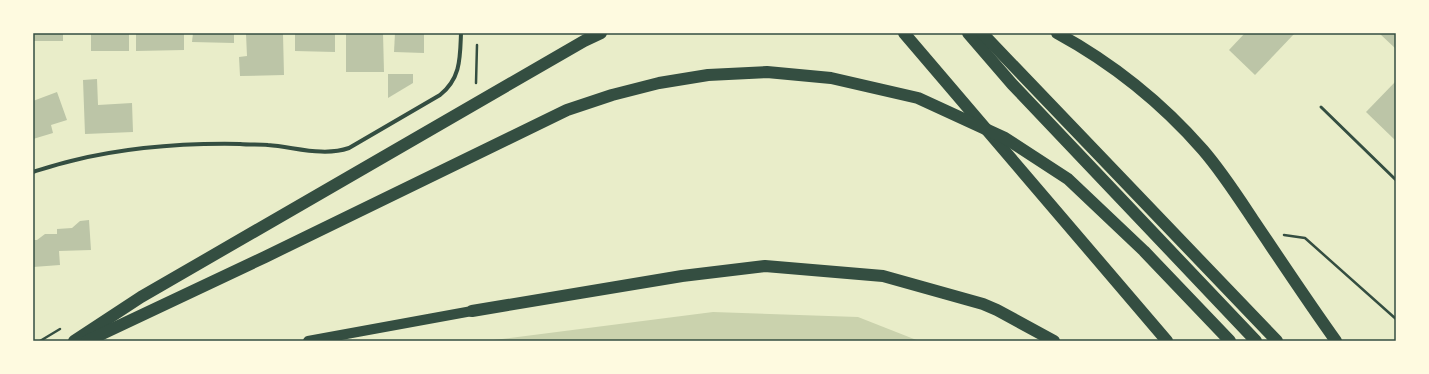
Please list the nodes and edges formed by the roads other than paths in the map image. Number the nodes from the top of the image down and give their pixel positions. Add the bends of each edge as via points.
1 (461, 33) edge
2 (601, 33) edge
3 (904, 33) edge
4 (968, 33) edge
5 (982, 33) edge
6 (1057, 33) edge
7 (1321, 107) dead end
8 (33, 172) edge
9 (1396, 180) edge
10 (472, 311) joint
11 (74, 341) edge
12 (87, 341) edge
13 (308, 341) edge
14 (1054, 341) edge
15 (1167, 341) edge
16 (1230, 341) edge
17 (1256, 341) edge
18 (1277, 341) edge
19 (1336, 341) edge

1 - 8 street via 457,72 447,89 344,150 328,152 268,145 215,144 152,147 69,161
2 - 11 highway via 141,297
3 - 15 highway
4 - 17 highway via 1012,84
5 - 18 highway
6 - 19 highway via 1107,63 1147,95 1169,114 1203,151
7 - 9 lane
10 - 13 main road
10 - 14 highway via 682,276 765,266 883,276 983,304
12 - 16 highway via 567,110 658,83 708,75 767,72 824,77 918,98 1005,138 1068,179 1144,252

